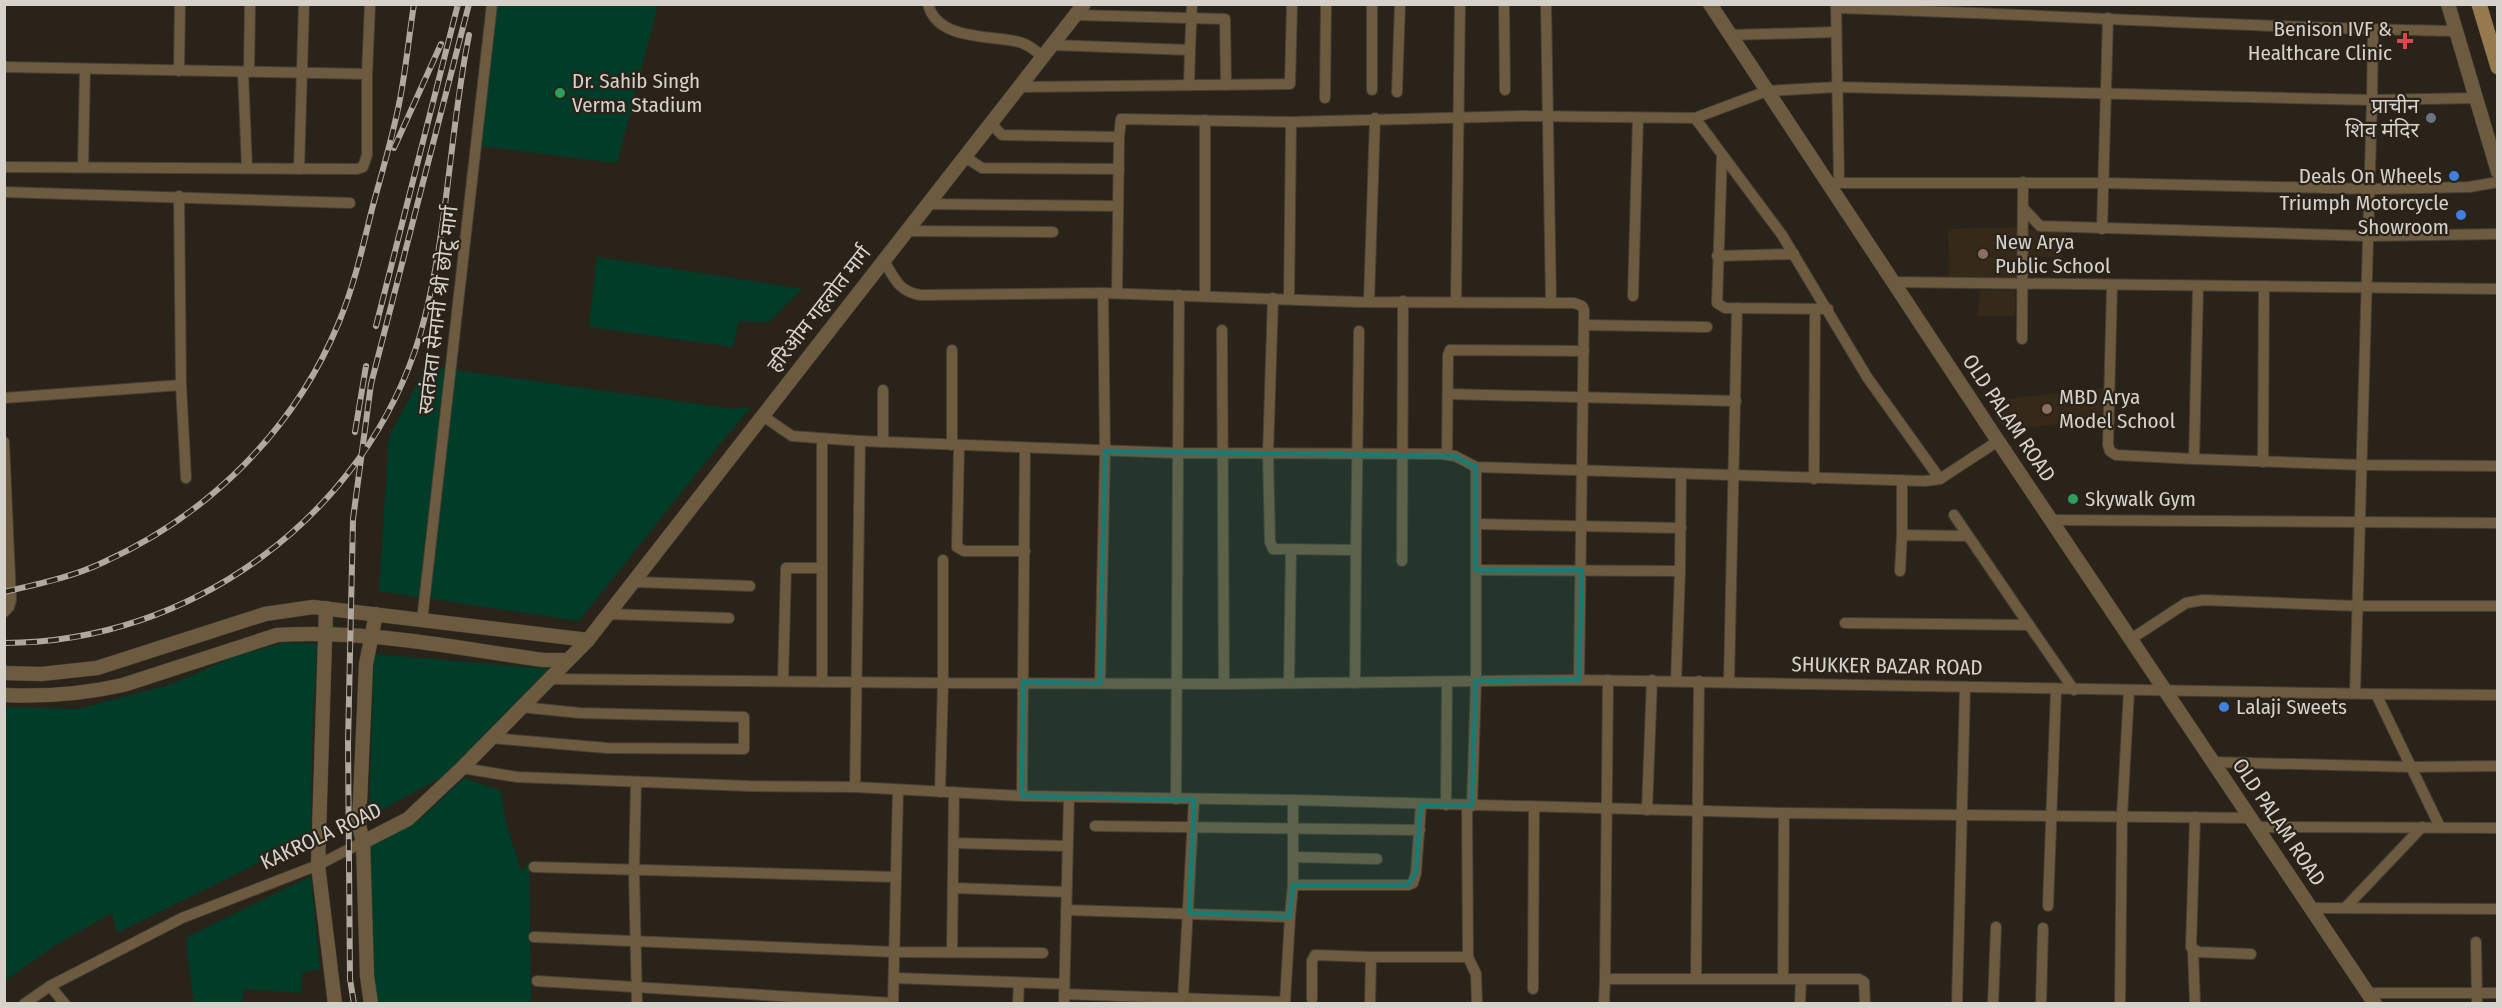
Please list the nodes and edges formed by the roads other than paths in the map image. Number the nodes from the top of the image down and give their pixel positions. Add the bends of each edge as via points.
1 (180, 4) edge
2 (250, 4) edge
3 (304, 4) edge
4 (370, 4) edge
5 (492, 4) edge
6 (928, 4) edge
7 (1192, 4) edge
8 (1292, 4) edge
9 (1326, 4) edge
10 (1372, 4) edge
11 (1400, 4) edge
12 (1460, 4) edge
13 (1504, 4) edge
14 (1546, 4) edge
15 (1710, 4) edge
16 (2448, 4) edge
17 (2479, 4) edge
18 (1836, 6) edge
19 (2013, 9) edge
20 (1080, 10) edge
21 (1192, 18) junction
22 (2108, 18) junction
23 (2373, 30) junction
24 (2456, 31) junction
25 (1836, 32) junction
26 (1731, 35) junction
27 (1052, 45) junction
28 (1190, 50) junction
29 (1043, 57) junction
30 (2498, 67) edge
31 (4, 68) edge
32 (85, 69) junction
33 (179, 71) junction
34 (246, 72) junction
35 (302, 72) junction
36 (367, 74) junction
37 (1189, 85) junction
38 (1226, 85) junction
39 (1020, 87) junction
40 (1837, 87) junction
41 (1372, 90) dead end
42 (1505, 90) dead end
43 (1767, 91) junction
44 (1397, 92) dead end
45 (2106, 93) junction
46 (1325, 98) dead end
47 (2476, 98) junction
48 (2372, 100) junction
49 (1547, 116) junction
50 (1458, 117) junction
51 (1375, 118) junction
52 (1638, 118) junction
53 (1695, 118) junction
54 (1205, 120) junction
55 (1291, 122) junction
56 (991, 124) junction
57 (1119, 137) junction
58 (1722, 155) junction
59 (965, 157) junction
60 (4, 167) edge
61 (83, 167) junction
62 (247, 168) junction
63 (299, 169) junction
64 (1119, 169) junction
65 (2498, 172) edge
66 (2023, 182) junction
67 (2498, 182) edge
68 (1833, 183) junction
69 (2103, 183) junction
70 (2370, 189) junction
71 (4, 192) edge
72 (178, 196) junction
73 (350, 203) dead end
74 (927, 204) junction
75 (1118, 206) junction
76 (2023, 208) junction
77 (2102, 229) junction
78 (906, 231) junction
79 (1053, 232) dead end
80 (2498, 234) edge
81 (2368, 235) junction
82 (1794, 254) junction
83 (1717, 256) junction
84 (883, 259) junction
85 (1893, 282) junction
86 (2021, 283) junction
87 (2112, 286) junction
88 (2264, 286) junction
89 (2366, 286) junction
90 (2198, 287) junction
91 (2498, 289) edge
92 (1103, 292) junction
93 (1117, 293) junction
94 (1179, 295) junction
95 (1205, 296) junction
96 (1633, 296) dead end
97 (1273, 298) junction
98 (1289, 299) junction
99 (1369, 301) junction
100 (1403, 301) junction
101 (1456, 302) junction
102 (1551, 303) junction
103 (1737, 308) junction
104 (1815, 309) junction
105 (1828, 309) junction
106 (1584, 325) junction
107 (1707, 327) dead end
108 (1222, 330) dead end
109 (1359, 331) dead end
110 (2022, 339) dead end
111 (952, 350) dead end
112 (1584, 351) junction
113 (181, 385) junction
114 (883, 390) dead end
115 (1448, 394) junction
116 (1583, 397) junction
117 (4, 398) edge
118 (1736, 401) junction
119 (763, 416) junction
120 (822, 440) junction
121 (860, 441) junction
122 (1998, 441) junction
123 (4, 442) edge
124 (883, 442) junction
125 (955, 445) junction
126 (1025, 448) junction
127 (1105, 451) junction
128 (1178, 453) junction
129 (1224, 453) junction
130 (1268, 454) junction
131 (1358, 454) junction
132 (1402, 454) junction
133 (1447, 455) junction
134 (2194, 459) junction
135 (5, 462) edge
136 (2263, 462) junction
137 (2362, 465) junction
138 (2498, 466) edge
139 (1476, 467) junction
140 (1584, 472) junction
141 (1681, 475) junction
142 (1734, 476) junction
143 (186, 478) dead end
144 (1814, 478) junction
145 (1940, 479) junction
146 (1902, 480) junction
147 (1954, 515) dead end
148 (2051, 520) junction
149 (2360, 521) junction
150 (2498, 523) edge
151 (1476, 524) junction
152 (1582, 526) junction
153 (1681, 528) junction
154 (1902, 535) junction
155 (1968, 536) junction
156 (1291, 550) junction
157 (1356, 550) junction
158 (1024, 551) junction
159 (943, 560) dead end
160 (1402, 561) dead end
161 (821, 568) junction
162 (1476, 570) junction
163 (1581, 570) junction
164 (1680, 571) junction
165 (1900, 571) dead end
166 (7, 581) edge
167 (636, 582) junction
168 (750, 586) dead end
169 (2357, 606) junction
170 (2498, 606) edge
171 (326, 608) junction
172 (4, 612) edge
173 (376, 614) junction
174 (608, 614) junction
175 (729, 618) dead end
176 (422, 621) junction
177 (1845, 622) dead end
178 (2028, 625) junction
179 (324, 634) junction
180 (371, 636) junction
181 (2131, 639) junction
182 (588, 640) junction
183 (568, 660) junction
184 (4, 674) edge
185 (549, 679) junction
186 (1579, 680) junction
187 (1608, 680) junction
188 (1652, 680) junction
189 (783, 681) junction
190 (1476, 681) junction
191 (1677, 681) junction
192 (1699, 681) junction
193 (822, 682) junction
194 (858, 682) junction
195 (1023, 682) junction
196 (1447, 682) junction
197 (1730, 682) junction
198 (943, 683) junction
199 (1100, 683) junction
200 (1289, 683) junction
201 (1355, 683) junction
202 (1176, 684) junction
203 (1224, 684) junction
204 (1965, 688) junction
205 (2056, 690) junction
206 (2074, 690) junction
207 (2129, 691) junction
208 (2165, 691) junction
209 (2355, 693) junction
210 (2376, 694) junction
211 (4, 695) edge
212 (2498, 695) edge
213 (521, 707) junction
214 (491, 738) junction
215 (2213, 762) junction
216 (2498, 766) edge
217 (2411, 767) junction
218 (462, 768) junction
219 (636, 782) junction
220 (855, 787) junction
221 (898, 790) junction
222 (940, 792) junction
223 (954, 792) junction
224 (1022, 796) junction
225 (1069, 797) junction
226 (1176, 799) junction
227 (1194, 800) junction
228 (1293, 800) junction
229 (1421, 805) junction
230 (1446, 805) junction
231 (1470, 806) junction
232 (1534, 807) junction
233 (1607, 808) junction
234 (1647, 810) junction
235 (1696, 811) junction
236 (1784, 813) junction
237 (1962, 815) junction
238 (2052, 815) junction
239 (2122, 816) junction
240 (2194, 817) junction
241 (2255, 823) junction
242 (1095, 826) dead end
243 (1193, 826) junction
244 (2422, 827) junction
245 (2440, 827) junction
246 (1293, 828) junction
247 (2498, 828) edge
248 (1420, 830) junction
249 (363, 842) junction
250 (954, 843) junction
251 (1067, 846) junction
252 (1293, 857) junction
253 (1377, 859) dead end
254 (318, 865) junction
255 (534, 867) dead end
256 (634, 872) junction
257 (896, 877) junction
258 (1293, 885) junction
259 (953, 888) junction
260 (1066, 892) junction
261 (2048, 906) dead end
262 (2310, 908) junction
263 (2345, 908) junction
264 (2498, 909) edge
265 (1066, 910) junction
266 (1189, 913) junction
267 (1290, 917) junction
268 (1996, 927) dead end
269 (2043, 928) dead end
270 (534, 937) dead end
271 (636, 941) junction
272 (2476, 942) dead end
273 (2193, 950) junction
274 (894, 952) junction
275 (952, 952) junction
276 (1042, 953) dead end
277 (2251, 954) dead end
278 (1371, 957) junction
279 (1468, 957) junction
280 (894, 978) junction
281 (1696, 979) junction
282 (1605, 980) junction
283 (1784, 980) junction
284 (1801, 980) junction
285 (537, 981) dead end
286 (1019, 982) junction
287 (50, 986) junction
288 (637, 987) junction
289 (1533, 989) dead end
290 (2498, 993) edge
291 (1064, 994) edge
292 (1183, 998) junction
293 (2477, 998) edge
294 (1312, 999) dead end
295 (2371, 1000) edge
296 (893, 1003) edge
297 (1285, 1003) edge
298 (24, 1004) edge
299 (65, 1004) edge
300 (335, 1004) edge
301 (371, 1004) edge
302 (637, 1004) edge
303 (1018, 1004) edge
304 (1370, 1004) edge
305 (1477, 1004) edge
306 (1604, 1004) edge
307 (1800, 1004) edge
308 (1865, 1004) edge
309 (1957, 1004) edge
310 (1993, 1004) edge
311 (2041, 1004) edge
312 (2120, 1004) edge
313 (2195, 1004) edge

1 - 33 street
2 - 34 street
3 - 35 street
4 - 36 street
5 - 176 street, स्वतंत्रता सेनानी श्री छोटू मार्ग
6 - 29 street via 934,19 950,28 981,38 1021,42
7 - 21 street
8 - 38 street via 1290,84
9 - 46 street
10 - 41 street
11 - 44 street
12 - 50 street
13 - 42 street
14 - 49 street
15 - 26 street, OLD PALAM ROAD
16 - 24 street
17 - 30 main road
18 - 19 street
18 - 25 street
19 - 22 street
20 - 21 street
20 - 27 street, हरिओम गहलोत मार्ग
21 - 28 street
21 - 38 street via 1225,19
22 - 23 street
22 - 45 street
23 - 24 street
23 - 48 street
24 - 47 street
25 - 26 street
25 - 40 street
26 - 43 street, OLD PALAM ROAD
27 - 28 street
27 - 29 street, हरिओम गहलोत मार्ग
28 - 37 street
29 - 39 street, हरिओम गहलोत मार्ग
31 - 32 street
32 - 33 street
32 - 61 street
33 - 34 street
34 - 35 street
34 - 62 street
35 - 36 street
35 - 63 street
36 - 63 street via 367,154 363,167
37 - 38 street
37 - 39 street
39 - 56 street, हरिओम गहलोत मार्ग
40 - 43 street
40 - 45 street
40 - 68 street
43 - 53 street
43 - 68 street, OLD PALAM ROAD
45 - 48 street
45 - 69 street
47 - 48 street
47 - 65 street
48 - 70 street
49 - 50 street
49 - 52 street
49 - 102 street
50 - 51 street
50 - 101 street
51 - 55 street
51 - 99 street
52 - 53 street
52 - 96 street
53 - 58 street
54 - 55 street
54 - 57 street via 1121,119
54 - 95 street
55 - 98 street
56 - 57 street via 1002,135
56 - 59 street, हरिओम गहलोत मार्ग
57 - 64 street
58 - 82 street
58 - 83 street
59 - 64 street via 982,168
59 - 74 street, हरिओम गहलोत मार्ग
60 - 61 street
61 - 62 street
62 - 63 street
64 - 75 street
66 - 68 street
66 - 69 street
66 - 76 street
67 - 70 street via 2469,187
68 - 85 street, OLD PALAM ROAD
69 - 70 street
69 - 77 street
70 - 81 street
71 - 72 street
72 - 73 street
72 - 113 street
74 - 75 street
74 - 78 street, हरिओम गहलोत मार्ग
75 - 93 street
76 - 77 street via 2040,226
76 - 86 street
77 - 81 street
78 - 79 street
78 - 84 street, हरिओम गहलोत मार्ग
80 - 81 street
81 - 89 street
82 - 83 street
82 - 105 street
83 - 103 street via 1717,303
84 - 92 street via 902,289 921,295
84 - 119 street, हरिओम गहलोत मार्ग
85 - 86 street
85 - 122 street, OLD PALAM ROAD
86 - 87 street
86 - 110 street
87 - 90 street
87 - 134 street via 2110,451 2116,455
88 - 89 street
88 - 90 street
88 - 136 street
89 - 91 street
89 - 137 street
90 - 134 street
92 - 93 street
92 - 127 street
93 - 94 street
94 - 95 street
94 - 128 street
95 - 97 street
97 - 98 street
97 - 130 street
98 - 99 street
99 - 100 street
100 - 101 street
100 - 132 street
101 - 102 street
102 - 106 street via 1582,306
103 - 104 street
103 - 118 street
104 - 105 street
104 - 144 street
105 - 145 street via 1867,377
106 - 107 street
106 - 112 street
108 - 129 street
109 - 131 street
111 - 125 street
112 - 115 street via 1450,350
112 - 116 street
113 - 117 street
113 - 143 street
114 - 124 street
115 - 116 street
115 - 133 street
116 - 118 street
116 - 140 street
118 - 142 street
119 - 120 street via 792,436
119 - 167 street, हरिओम गहलोत मार्ग
120 - 121 street
120 - 161 street
121 - 124 street
121 - 194 street
122 - 145 street
122 - 148 street, OLD PALAM ROAD
123 - 135 street
124 - 125 street
125 - 126 street
125 - 158 street via 957,548
126 - 127 street
126 - 158 street
127 - 128 street
127 - 199 street
128 - 129 street
128 - 202 street
129 - 130 street
129 - 203 street
130 - 131 street
130 - 156 street via 1270,545 1277,550
131 - 132 street
131 - 157 street
132 - 133 street
132 - 160 street
133 - 139 street
134 - 136 street
135 - 166 street
136 - 137 street
137 - 138 street
137 - 149 street
139 - 140 street
139 - 151 street
140 - 141 street
140 - 152 street
141 - 142 street
141 - 153 street
142 - 144 street
142 - 197 street
144 - 146 street
145 - 146 street
146 - 154 street
147 - 155 street
148 - 149 street
148 - 181 street, OLD PALAM ROAD
149 - 150 street
149 - 169 street
151 - 152 street
151 - 162 street
152 - 153 street
152 - 163 street
153 - 164 street
154 - 155 street
154 - 165 street
155 - 178 street
156 - 157 street
156 - 200 street
157 - 201 street
158 - 195 street
159 - 198 street
161 - 189 street via 786,568
161 - 193 street
162 - 163 street
162 - 190 street
163 - 164 street
163 - 186 street
164 - 191 street
166 - 172 street via 9,608
167 - 168 street
167 - 174 street, हरिओम गहलोत मार्ग
169 - 170 street
169 - 181 street via 2195,602 2175,609
169 - 209 street
171 - 173 street
171 - 179 street
171 - 184 street via 289,608 265,614 97,668
173 - 176 street
173 - 180 street
174 - 175 street
174 - 182 street, हरिओम गहलोत मार्ग
176 - 182 street
177 - 178 street
178 - 206 street
179 - 180 street
179 - 211 street via 277,635 101,690 52,696
179 - 254 street
180 - 183 street via 543,660
180 - 249 street via 366,664 359,825
181 - 208 street, OLD PALAM ROAD
182 - 183 street, KAKROLA ROAD
183 - 185 street, KAKROLA ROAD
185 - 189 street, SHUKKER BAZAR ROAD
185 - 213 street, KAKROLA ROAD
186 - 187 street, SHUKKER BAZAR ROAD
186 - 190 street, SHUKKER BAZAR ROAD
187 - 188 street, SHUKKER BAZAR ROAD
187 - 233 street
188 - 191 street, SHUKKER BAZAR ROAD
188 - 234 street
189 - 193 street, SHUKKER BAZAR ROAD
190 - 196 street, SHUKKER BAZAR ROAD
190 - 231 street
191 - 192 street, SHUKKER BAZAR ROAD
192 - 197 street, SHUKKER BAZAR ROAD
192 - 235 street
193 - 194 street, SHUKKER BAZAR ROAD
194 - 198 street, SHUKKER BAZAR ROAD
194 - 220 street
195 - 198 street, SHUKKER BAZAR ROAD
195 - 199 street, SHUKKER BAZAR ROAD
195 - 224 street
196 - 201 street, SHUKKER BAZAR ROAD
196 - 230 street
197 - 204 street, SHUKKER BAZAR ROAD
198 - 222 street
199 - 202 street, SHUKKER BAZAR ROAD
200 - 201 street, SHUKKER BAZAR ROAD
200 - 203 street, SHUKKER BAZAR ROAD
202 - 203 street, SHUKKER BAZAR ROAD
202 - 226 street
204 - 205 street, SHUKKER BAZAR ROAD
204 - 237 street
205 - 206 street, SHUKKER BAZAR ROAD
205 - 238 street
206 - 207 street, SHUKKER BAZAR ROAD
207 - 208 street, SHUKKER BAZAR ROAD
207 - 239 street
208 - 209 street, SHUKKER BAZAR ROAD
208 - 215 street, OLD PALAM ROAD
209 - 210 street, SHUKKER BAZAR ROAD
210 - 212 street, SHUKKER BAZAR ROAD
210 - 217 street
213 - 214 street, KAKROLA ROAD
213 - 214 street via 580,713 744,717 744,749 607,748
214 - 218 street, KAKROLA ROAD
215 - 217 street
215 - 241 street, OLD PALAM ROAD
216 - 217 street
217 - 245 street
218 - 219 street via 518,777
218 - 249 street, KAKROLA ROAD via 408,819
219 - 220 street
219 - 256 street
220 - 221 street
221 - 222 street
221 - 257 street
222 - 223 street
223 - 224 street
223 - 250 street
224 - 225 street
225 - 226 street
225 - 251 street
226 - 227 street
227 - 228 street
227 - 243 street
228 - 229 street
228 - 246 street
229 - 230 street
229 - 248 street
230 - 231 street
231 - 232 street
231 - 279 street
232 - 233 street
232 - 289 street
233 - 234 street
233 - 282 street
234 - 235 street
235 - 236 street
235 - 281 street
236 - 237 street
236 - 283 street
237 - 238 street
237 - 309 street
238 - 239 street
238 - 261 street
239 - 240 street
239 - 312 street
240 - 241 street
240 - 273 street via 2190,944
241 - 244 street
241 - 262 street, OLD PALAM ROAD
242 - 243 street
243 - 246 street
243 - 266 street
244 - 245 street
244 - 263 street
245 - 247 street
246 - 248 street
246 - 252 street
248 - 258 street via 1413,883
249 - 254 street, KAKROLA ROAD
249 - 301 street
250 - 251 street
250 - 259 street
251 - 260 street
252 - 253 street
252 - 258 street
254 - 287 street, KAKROLA ROAD via 182,918
254 - 300 street
255 - 256 street
256 - 257 street
256 - 271 street
257 - 274 street
258 - 267 street
259 - 260 street
259 - 275 street
260 - 265 street
262 - 263 street
262 - 295 street, OLD PALAM ROAD
263 - 264 street
265 - 266 street
265 - 291 street
266 - 267 street
266 - 292 street
267 - 297 street
268 - 310 street
269 - 311 street
270 - 271 street
271 - 274 street
271 - 288 street
272 - 293 street
273 - 277 street
273 - 313 street
274 - 275 street
274 - 280 street
275 - 276 street
278 - 279 street
278 - 294 street via 1315,955
278 - 304 street
279 - 305 street via 1476,974
280 - 286 street
280 - 296 street
281 - 282 street
281 - 283 street
282 - 306 street
283 - 284 street
284 - 307 street
284 - 308 street via 1862,980
285 - 288 street
286 - 291 street
286 - 303 street
287 - 298 street, KAKROLA ROAD
287 - 299 street
288 - 296 street
288 - 302 street
290 - 293 street
291 - 292 street
292 - 297 street
293 - 295 street

